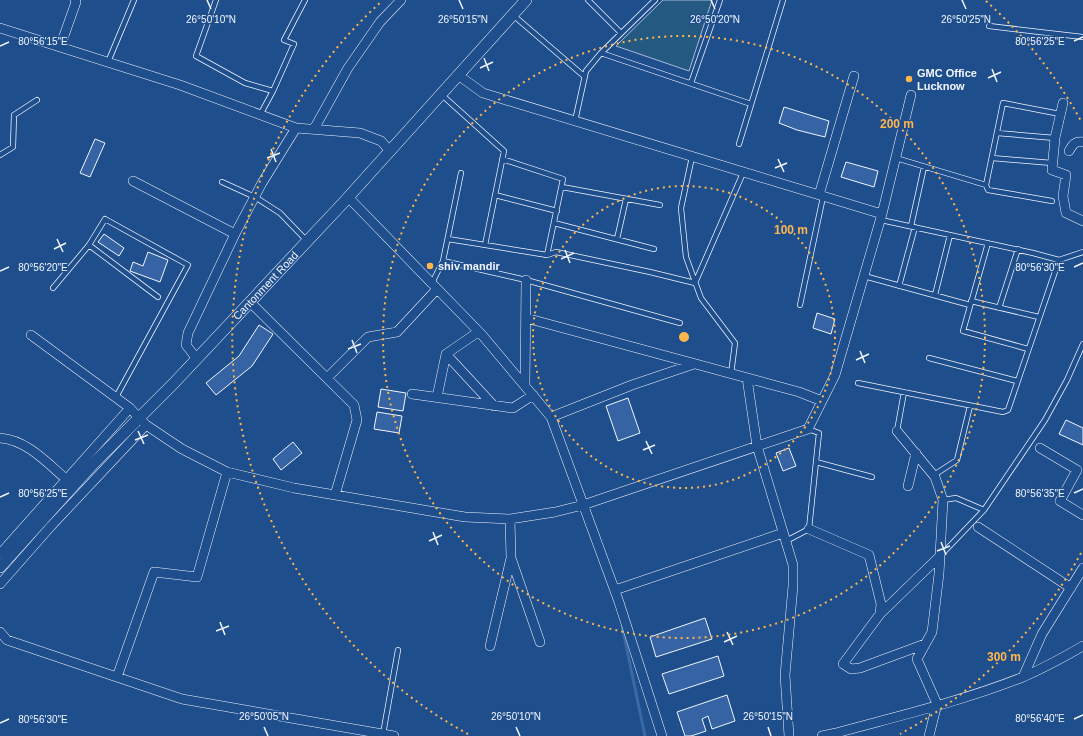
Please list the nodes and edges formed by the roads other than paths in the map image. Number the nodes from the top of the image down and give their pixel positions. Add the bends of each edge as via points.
1 (75, 0) edge
2 (134, 0) edge
3 (216, 0) edge
4 (305, 0) edge
5 (401, 0) edge
6 (526, 0) edge
7 (588, 0) edge
8 (655, 0) edge
9 (720, 0) edge
10 (783, 0) edge
11 (512, 15) junction
12 (989, 26) dead end
13 (0, 28) edge
14 (621, 33) junction
15 (1083, 37) edge
16 (60, 47) junction
17 (601, 53) junction
18 (108, 62) junction
19 (458, 75) junction
20 (854, 76) dead end
21 (585, 77) junction
22 (691, 83) junction
23 (273, 91) junction
24 (441, 94) junction
25 (911, 95) dead end
26 (37, 100) dead end
27 (1063, 103) dead end
28 (751, 104) junction
29 (1061, 114) junction
30 (260, 115) junction
31 (575, 121) junction
32 (296, 128) junction
33 (314, 129) junction
34 (997, 133) junction
35 (1055, 138) junction
36 (1083, 142) edge
37 (739, 144) dead end
38 (390, 151) junction
39 (1069, 151) dead end
40 (0, 155) edge
41 (692, 157) junction
42 (896, 158) junction
43 (992, 158) junction
44 (502, 159) junction
45 (1052, 163) junction
46 (924, 166) junction
47 (461, 173) dead end
48 (743, 173) junction
49 (133, 181) dead end
50 (222, 182) dead end
51 (986, 184) junction
52 (562, 187) junction
53 (495, 195) junction
54 (821, 196) junction
55 (255, 197) junction
56 (348, 197) junction
57 (626, 199) junction
58 (1052, 201) dead end
59 (660, 205) dead end
60 (556, 211) junction
61 (882, 217) junction
62 (1083, 221) edge
63 (554, 223) junction
64 (913, 226) junction
65 (235, 234) junction
66 (950, 234) junction
67 (448, 239) junction
68 (617, 239) junction
69 (307, 241) junction
70 (988, 243) junction
71 (89, 245) junction
72 (485, 245) junction
73 (654, 249) dead end
74 (1018, 249) junction
75 (1083, 252) edge
76 (548, 255) junction
77 (444, 260) junction
78 (1059, 260) junction
79 (864, 276) junction
80 (526, 280) junction
81 (696, 283) junction
82 (434, 286) junction
83 (899, 286) junction
84 (53, 288) dead end
85 (935, 295) junction
86 (158, 297) dead end
87 (250, 302) junction
88 (971, 303) junction
89 (800, 305) dead end
90 (999, 308) junction
91 (1039, 317) junction
92 (526, 318) junction
93 (680, 323) dead end
94 (478, 332) junction
95 (31, 335) dead end
96 (1083, 344) edge
97 (1028, 349) junction
98 (446, 354) junction
99 (929, 358) dead end
100 (197, 359) junction
101 (695, 364) junction
102 (731, 374) junction
103 (327, 378) junction
104 (747, 378) junction
105 (1017, 381) junction
106 (858, 383) dead end
107 (525, 386) junction
108 (904, 392) junction
109 (412, 394) dead end
110 (533, 395) junction
111 (116, 397) junction
112 (437, 397) junction
113 (822, 401) junction
114 (494, 406) junction
115 (970, 406) junction
116 (130, 408) junction
117 (551, 416) junction
118 (142, 422) junction
119 (808, 429) junction
120 (897, 430) joint
121 (0, 438) edge
122 (757, 446) junction
123 (1040, 448) dead end
124 (916, 454) junction
125 (816, 462) junction
126 (227, 472) junction
127 (934, 475) junction
128 (872, 477) dead end
129 (66, 480) junction
130 (908, 486) dead end
131 (335, 495) junction
132 (943, 500) junction
133 (583, 504) junction
134 (984, 510) junction
135 (1083, 515) edge
136 (510, 519) junction
137 (978, 527) dead end
138 (809, 529) junction
139 (785, 537) junction
140 (4, 555) edge
141 (940, 556) junction
142 (511, 558) junction
143 (0, 567) edge
144 (1083, 568) edge
145 (0, 584) edge
146 (1071, 588) junction
147 (615, 590) junction
148 (880, 614) junction
149 (0, 632) edge
150 (4, 640) edge
151 (540, 642) dead end
152 (925, 644) junction
153 (490, 646) dead end
154 (1083, 646) edge
155 (398, 650) dead end
156 (117, 677) junction
157 (1023, 677) junction
158 (937, 704) junction
159 (383, 735) edge
160 (394, 736) edge
161 (662, 736) edge
162 (789, 736) edge
163 (822, 736) edge
164 (929, 736) edge

1 - 16 street
2 - 18 lane
3 - 23 lane via 196,56 245,83
4 - 23 lane via 284,40 294,44
5 - 33 street via 380,22 348,68
6 - 11 street, Cantonment Road
7 - 14 lane
8 - 14 lane
9 - 22 lane
10 - 28 lane
11 - 19 street, Cantonment Road
11 - 21 lane
12 - 15 lane
13 - 16 street
14 - 17 lane
16 - 18 street
17 - 21 lane via 586,71
17 - 22 lane
18 - 30 street
19 - 24 street, Cantonment Road
19 - 31 street via 483,93
20 - 54 street
21 - 31 lane
22 - 28 lane
23 - 30 lane
24 - 38 street, Cantonment Road
24 - 44 lane via 504,151
25 - 42 street
26 - 40 lane via 14,115 12,147
27 - 29 street
28 - 37 lane
29 - 34 lane via 1003,103
29 - 35 street
30 - 32 street
31 - 41 street
32 - 33 street
32 - 55 street
33 - 38 street via 360,133 381,142
34 - 35 lane
34 - 43 lane
35 - 45 street
36 - 39 street via 1074,143
38 - 56 street, Cantonment Road
41 - 48 street
41 - 81 lane via 681,208 686,257
42 - 46 lane
42 - 61 street
43 - 45 lane
43 - 51 lane
44 - 52 lane via 563,179
44 - 53 lane
45 - 62 street via 1052,170 1066,175 1066,213
46 - 51 lane
46 - 64 lane
47 - 67 lane
48 - 54 street
48 - 81 lane
49 - 65 street
50 - 55 lane
51 - 58 lane via 988,190
52 - 57 lane
52 - 60 lane
53 - 60 lane
53 - 72 lane
54 - 61 street
54 - 89 lane
55 - 65 street
55 - 69 lane via 280,213
56 - 69 street, Cantonment Road
56 - 82 street
57 - 59 lane
57 - 68 lane
60 - 63 lane
61 - 64 lane
61 - 79 street
63 - 68 lane
63 - 76 lane
64 - 66 lane
64 - 83 lane
65 - 100 street via 188,333 186,345
66 - 70 lane
66 - 85 lane
67 - 72 lane
67 - 77 lane
68 - 73 lane
69 - 87 street, Cantonment Road
70 - 74 lane
70 - 88 lane
71 - 84 lane
71 - 86 lane
71 - 111 lane via 105,219 188,265
72 - 76 lane
74 - 78 lane
74 - 90 lane
75 - 78 lane
76 - 81 lane via 556,252
77 - 80 lane
77 - 82 lane
78 - 91 lane
79 - 83 lane
79 - 113 street via 835,375
80 - 92 street
80 - 93 lane
81 - 102 lane via 701,298 735,343
82 - 94 street
82 - 103 street via 397,332 368,337
83 - 85 lane
85 - 88 lane
87 - 100 street, Cantonment Road
87 - 103 street
88 - 90 lane
88 - 97 lane via 963,331
90 - 91 lane
91 - 97 lane
92 - 101 street
92 - 107 street
94 - 98 street
94 - 107 street
95 - 111 street
96 - 134 lane via 1068,380 1045,420
97 - 105 lane
98 - 112 street
98 - 114 street
99 - 105 lane
100 - 118 street, Cantonment Road
101 - 102 street
101 - 117 street
102 - 104 street
103 - 131 street via 354,405 357,420
104 - 113 street
104 - 122 street
105 - 115 lane via 1008,410 1003,412
106 - 108 lane
107 - 110 street
108 - 115 lane
108 - 120 lane
109 - 112 street
110 - 114 street via 513,408
110 - 117 street
111 - 116 street
112 - 114 street
113 - 119 street
115 - 127 lane via 957,460
116 - 118 street
116 - 129 street
117 - 133 street
118 - 126 street via 182,449
118 - 140 street, Cantonment Road via 93,464
118 - 145 street
119 - 122 street
119 - 125 lane via 819,433
120 - 124 street
121 - 129 street via 8,438 29,448
122 - 133 street
122 - 139 street
123 - 135 street via 1077,470 1060,501
124 - 127 street
124 - 130 street
125 - 128 lane
125 - 138 lane
126 - 131 street
126 - 156 street via 197,577 154,572
127 - 132 street
129 - 140 street
131 - 136 street via 465,517
132 - 134 lane via 956,498
132 - 141 street
133 - 136 street
133 - 147 street
134 - 141 lane
136 - 142 street
137 - 146 street
138 - 139 lane
138 - 148 street via 869,555
139 - 147 street
139 - 162 street via 793,565 785,675
140 - 143 street, Cantonment Road
141 - 148 street
141 - 152 street via 932,632
142 - 151 street
142 - 153 street
144 - 146 street
146 - 157 street via 1042,634
147 - 161 street
148 - 152 street via 843,664 851,669 860,668
149 - 150 street
150 - 156 street
152 - 158 street via 917,659
154 - 157 street
155 - 159 lane
156 - 159 street via 182,699
157 - 158 street
158 - 163 street
158 - 164 street
159 - 160 street

